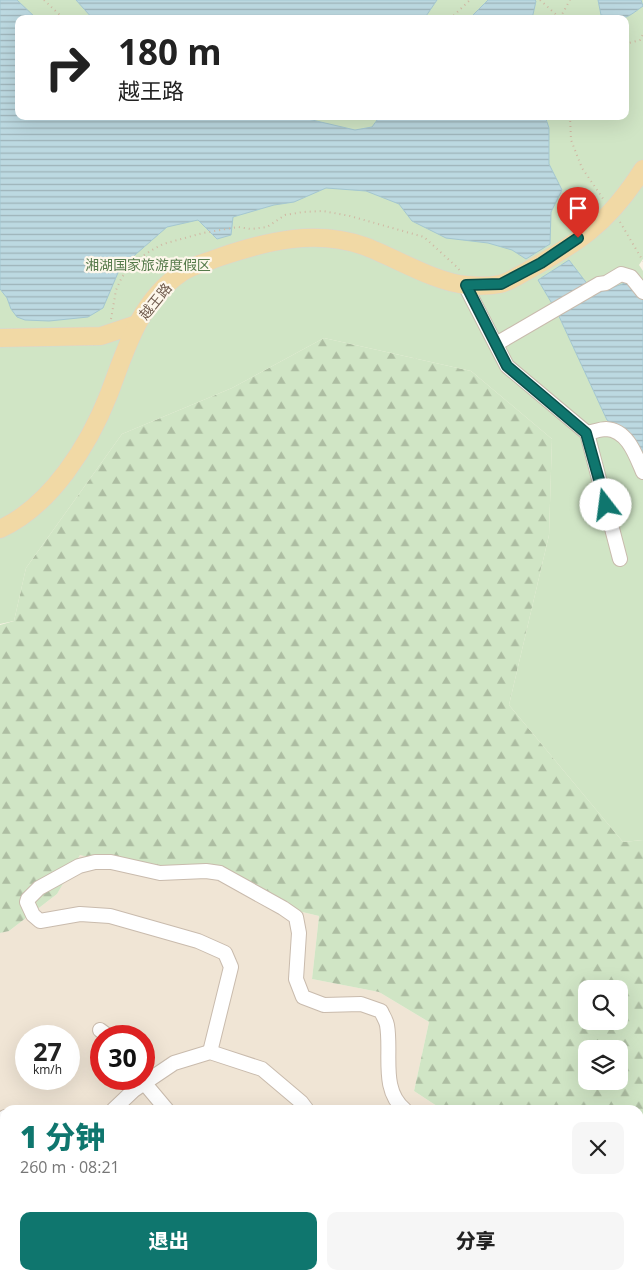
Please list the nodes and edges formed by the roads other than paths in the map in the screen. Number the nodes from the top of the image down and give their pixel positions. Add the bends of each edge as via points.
1 (643, 169) edge
2 (466, 285) junction
3 (643, 292) edge
4 (137, 324) junction
5 (1, 338) edge
6 (496, 344) junction
7 (586, 433) junction
8 (643, 472) edge
9 (0, 529) edge
10 (620, 559) dead end
11 (210, 1052) junction
12 (155, 1074) edge
13 (134, 1090) edge
14 (150, 1090) edge
15 (118, 1105) edge
16 (163, 1105) edge
17 (304, 1105) edge
18 (399, 1105) edge

1 - 2 main road, 越王路 via 591,230 541,263 501,284
2 - 4 main road, 越王路 via 439,278 363,246 330,238 278,240 243,249 183,272 163,287
2 - 6 street
3 - 6 street via 631,277 621,274
4 - 5 main road
4 - 9 main road, 越王路 via 108,395 79,451 41,501 16,522
6 - 7 street via 507,366
7 - 8 street via 608,429 621,435 635,452
7 - 10 street
11 - 12 street via 174,1063
11 - 17 street via 262,1068
11 - 18 street via 231,967 225,953 198,941 110,916 80,914 40,921 33,915 28,898 78,866 111,862 160,873 220,873 283,908 296,917 299,933 296,979 303,997 324,1005 362,1004 381,1011 387,1024 390,1084
13 - 15 street
14 - 16 street

